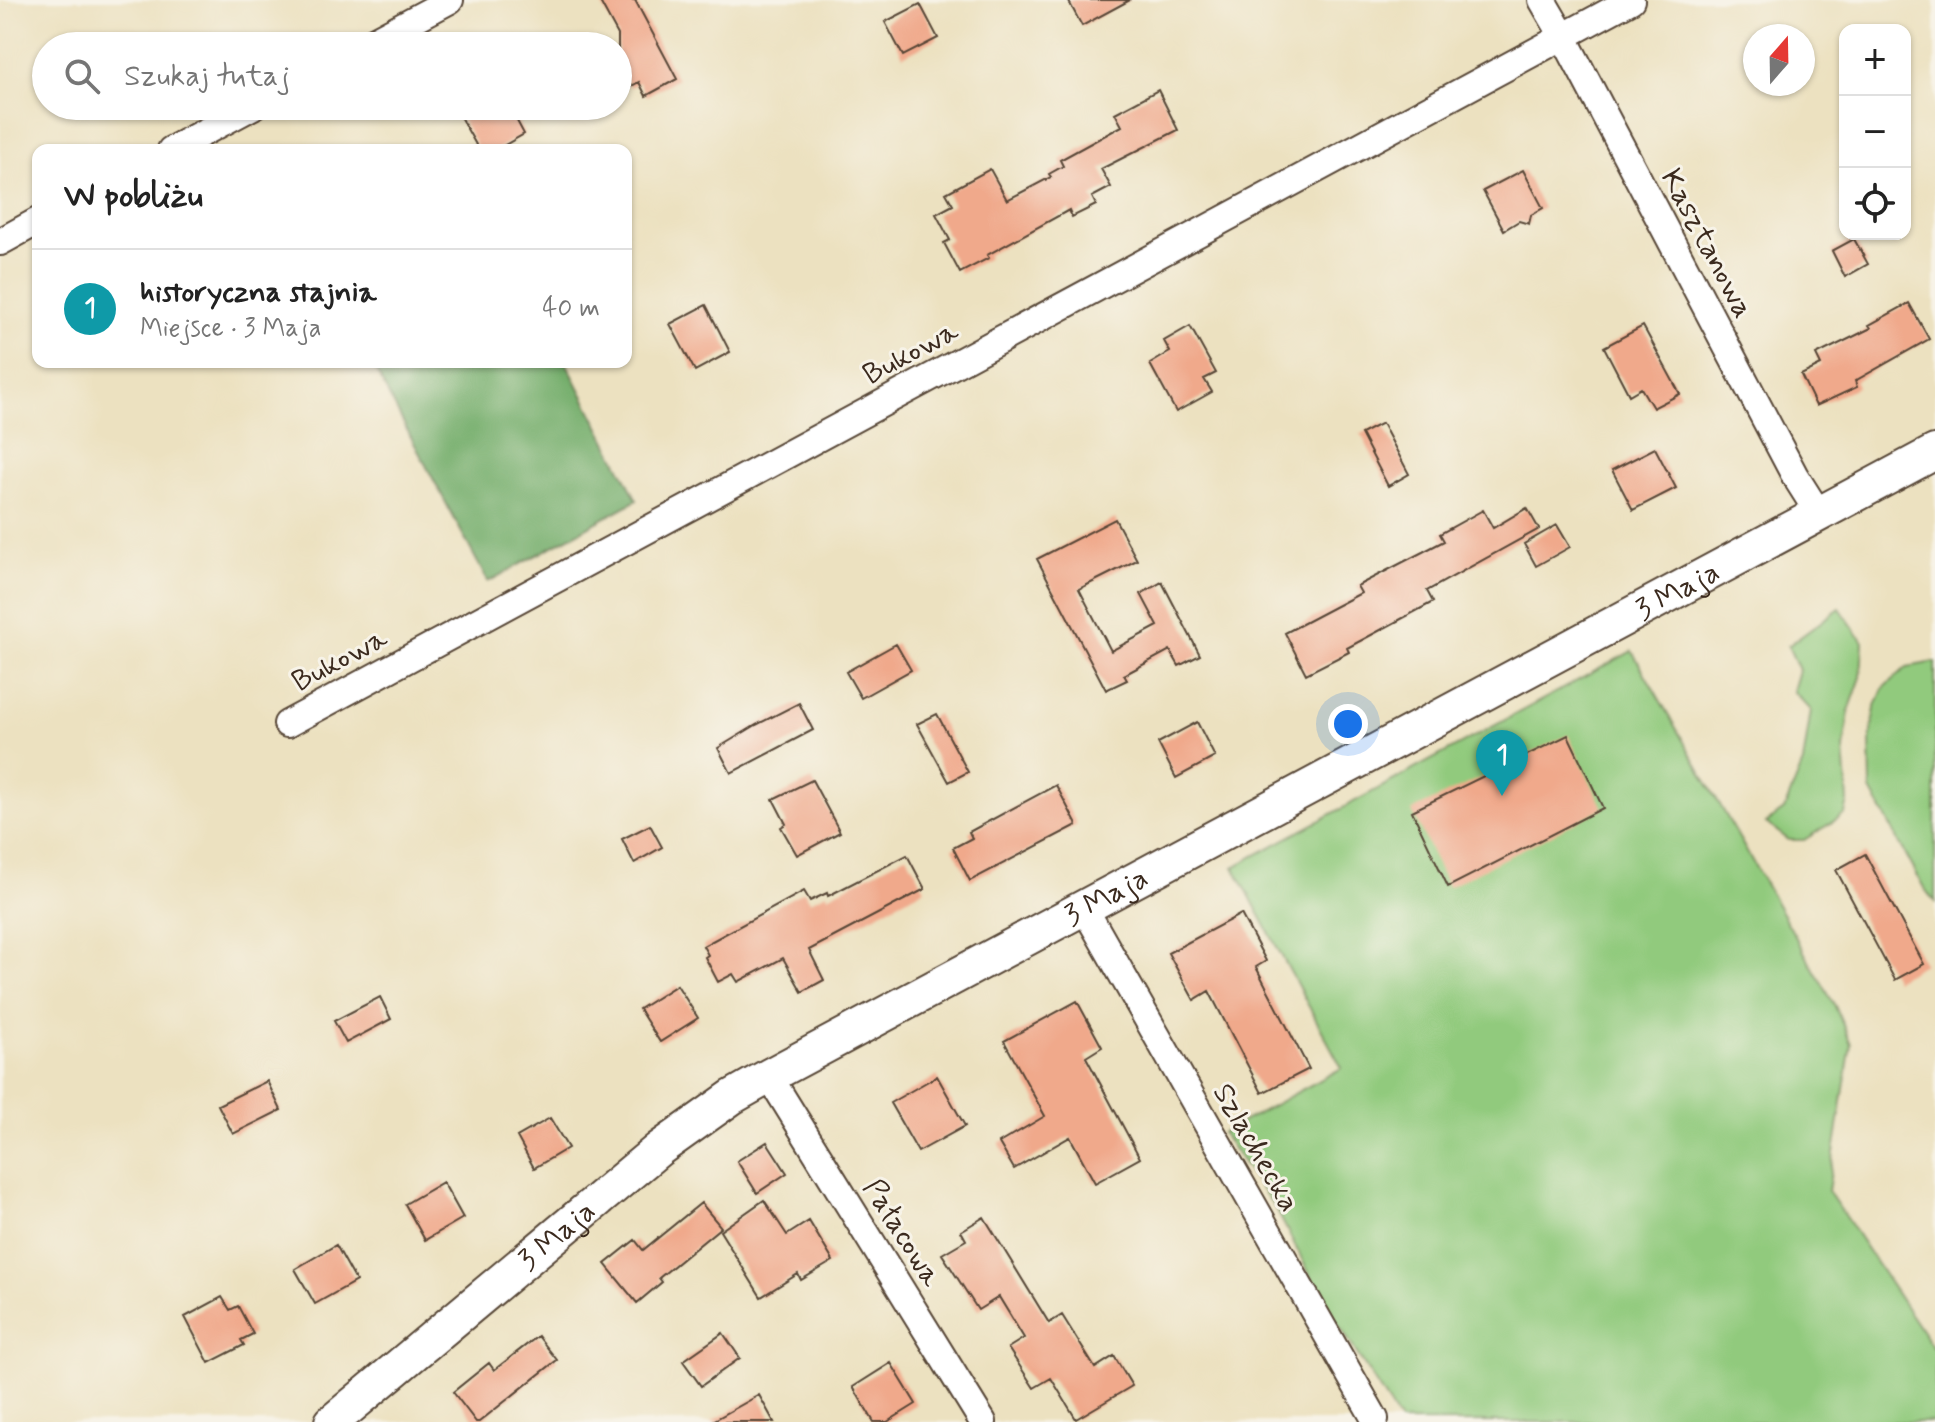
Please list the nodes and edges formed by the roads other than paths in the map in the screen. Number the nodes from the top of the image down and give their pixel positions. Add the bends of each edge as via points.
1 (450, 0) edge
2 (1542, 0) edge
3 (1631, 0) edge
4 (390, 32) edge
5 (1563, 36) junction
6 (227, 120) edge
7 (182, 144) edge
8 (32, 224) edge
9 (0, 242) edge
10 (1935, 452) edge
11 (1819, 514) junction
12 (287, 724) dead end
13 (1083, 906) junction
14 (769, 1076) junction
15 (1375, 1419) dead end
16 (332, 1422) edge
17 (983, 1422) edge

1 - 4 street
2 - 5 street, Kasztanowa
3 - 5 street, Bukowa
5 - 11 street, Kasztanowa
5 - 12 street, Bukowa
6 - 7 street
8 - 9 street
10 - 11 street, 3 Maja
11 - 13 street, 3 Maja
13 - 14 street, 3 Maja
13 - 15 street, Szlachecka
14 - 16 street, 3 Maja via 659,1149
14 - 17 street, Pałacowa

